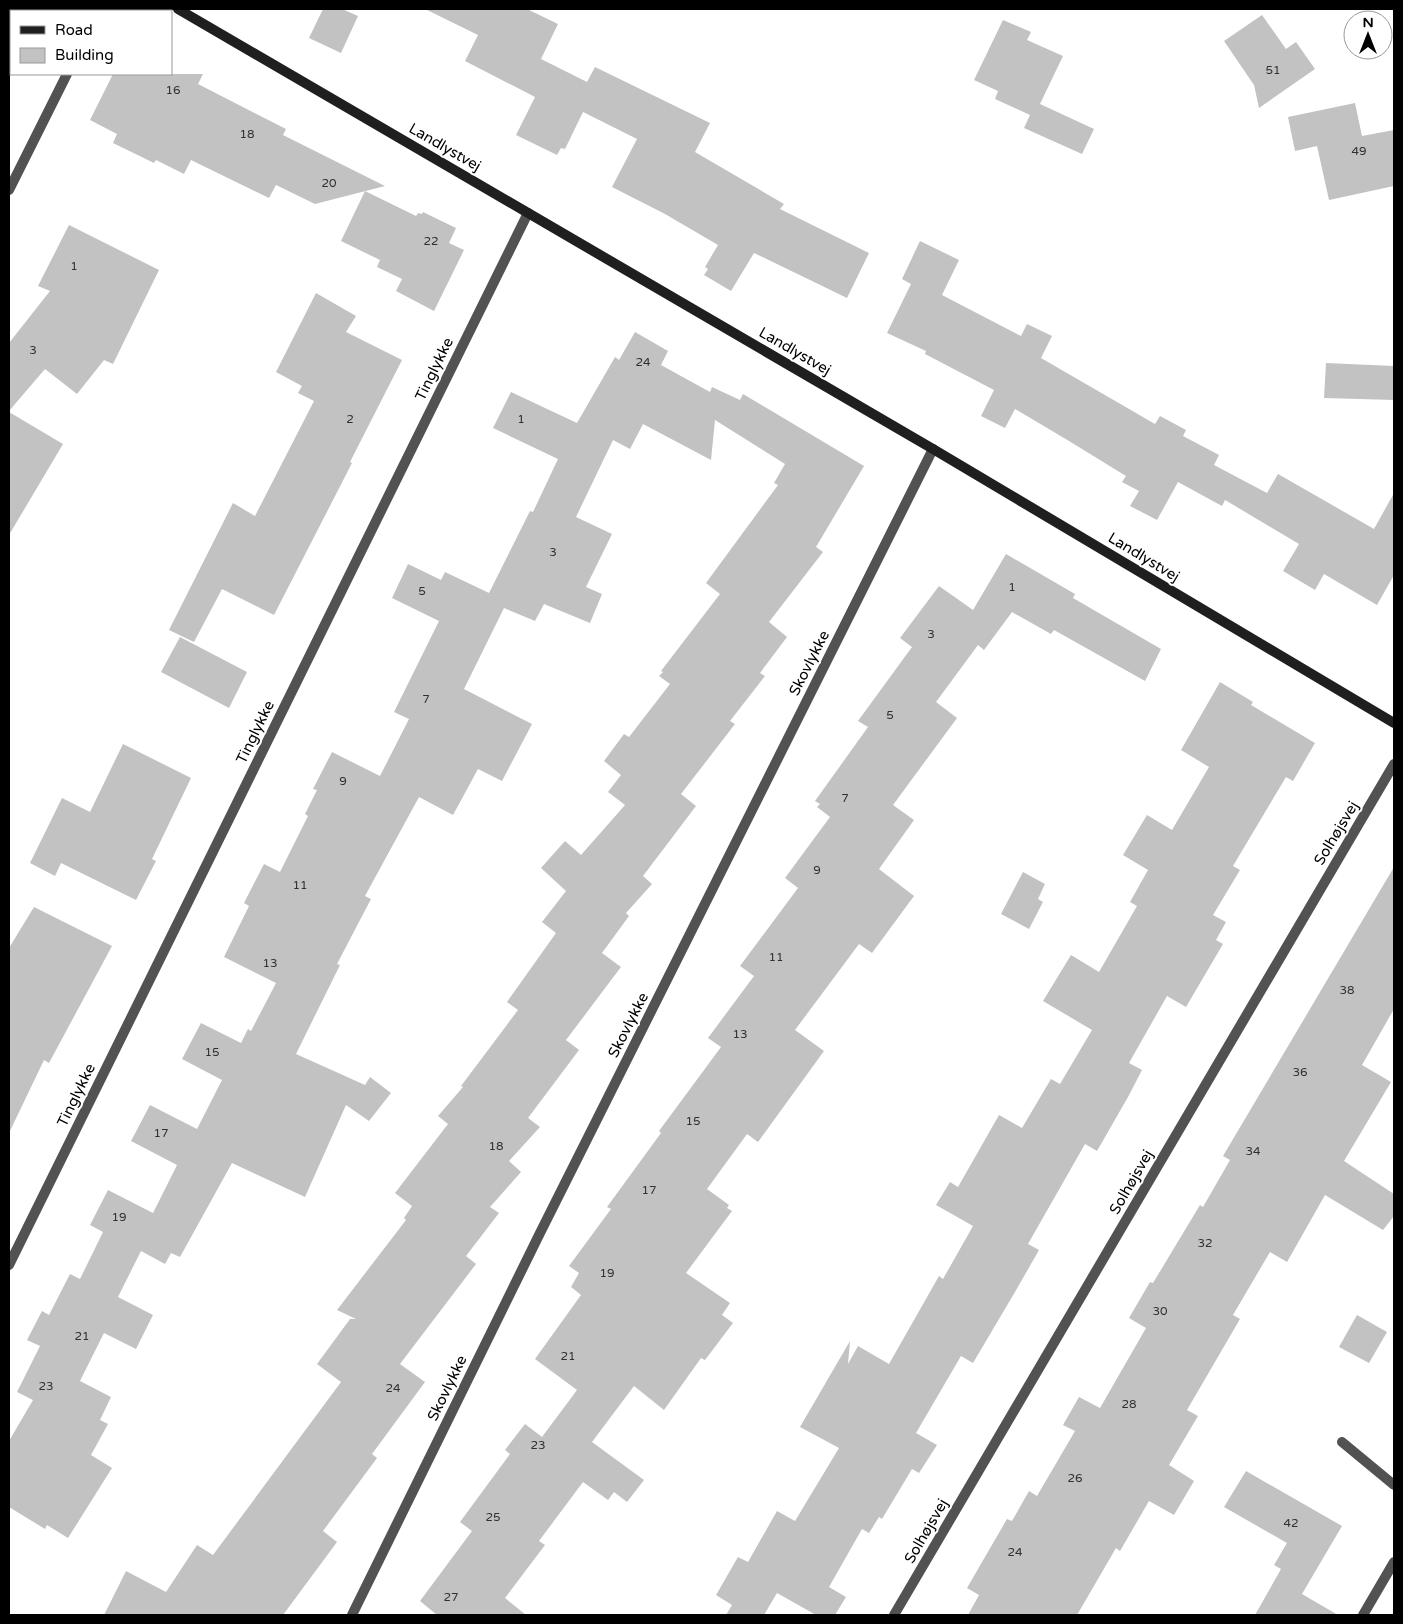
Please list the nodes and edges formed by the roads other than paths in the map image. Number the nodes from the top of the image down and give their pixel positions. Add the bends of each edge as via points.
1 (178, 9) edge
2 (66, 75) edge
3 (9, 190) edge
4 (528, 213) junction
5 (933, 449) junction
6 (1394, 723) edge
7 (1394, 764) edge
8 (9, 1265) edge
9 (1342, 1442) dead end
10 (1394, 1484) edge
11 (1394, 1562) edge
12 (352, 1615) edge
13 (894, 1615) edge
14 (1363, 1615) edge

1 - 4 street, Landlystvej
2 - 3 street
4 - 5 street, Landlystvej
4 - 8 street, Tinglykke
5 - 6 street, Landlystvej
5 - 12 street, Skovlykke via 544,1224
7 - 13 street, Solhøjsvej
9 - 10 street
11 - 14 street

